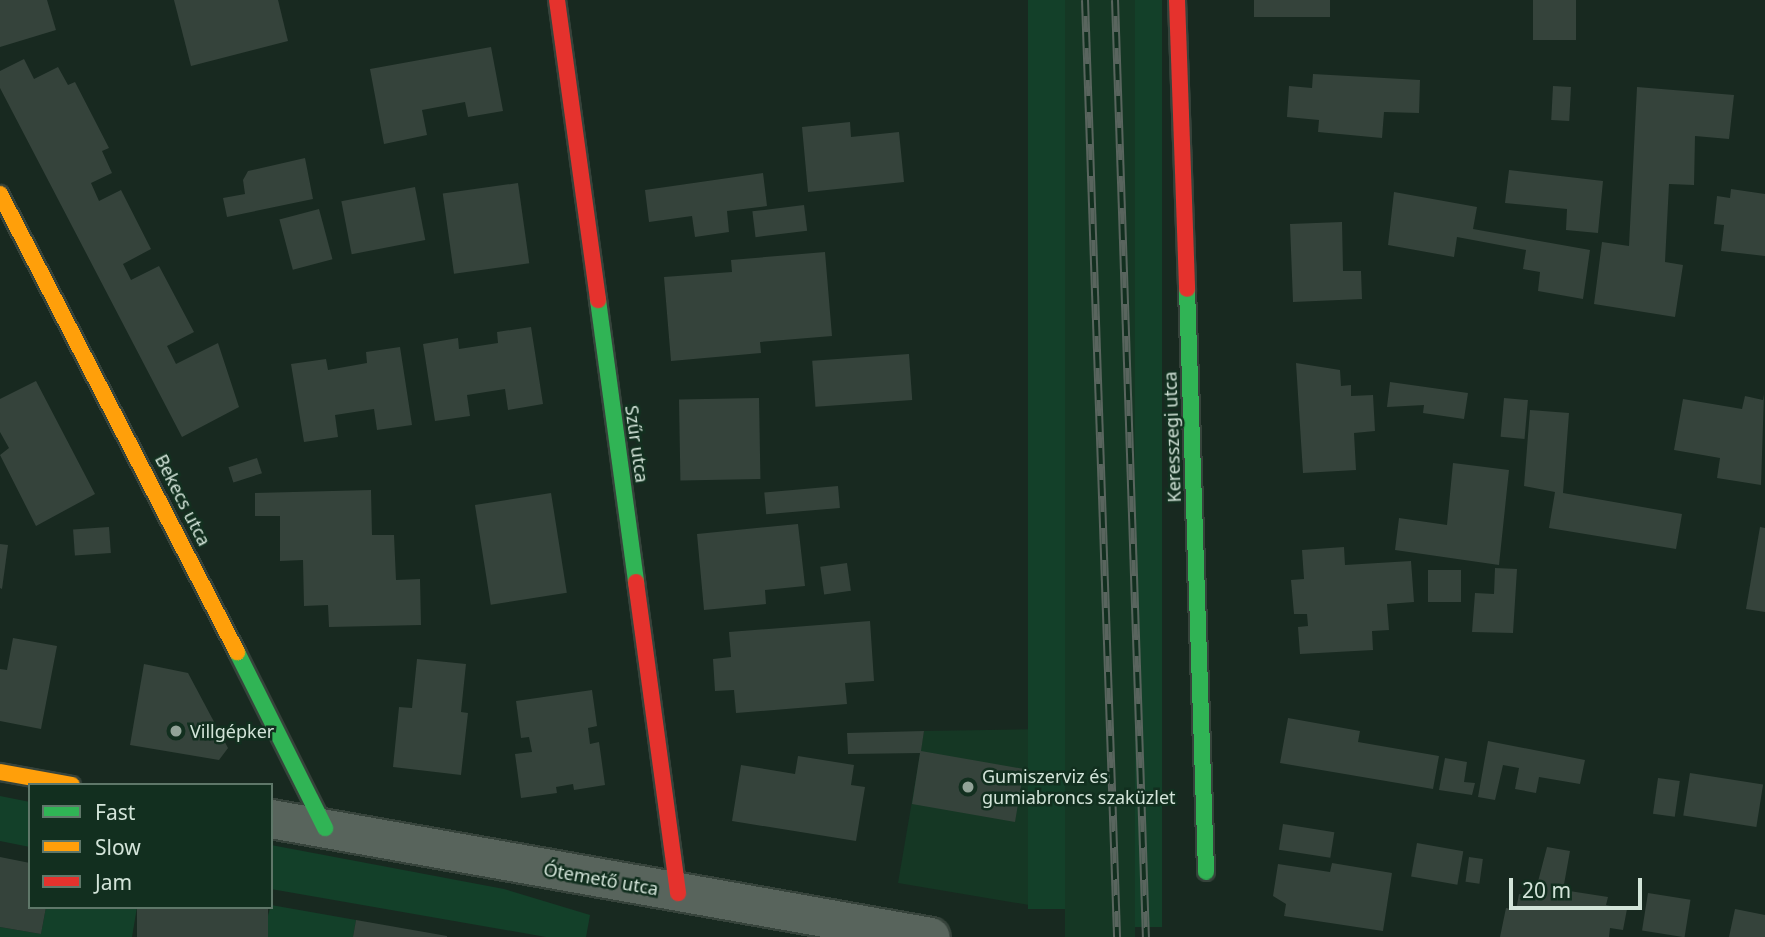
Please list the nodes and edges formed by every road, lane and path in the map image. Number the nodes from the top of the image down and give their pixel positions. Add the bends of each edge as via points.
1 (557, 0) edge
2 (1177, 0) edge
3 (0, 194) edge
4 (0, 772) edge
5 (61, 783) edge
6 (273, 819) edge
7 (324, 828) junction
8 (1206, 872) dead end
9 (678, 893) junction
10 (931, 937) edge

1 - 9 street, Szűr utca
2 - 8 street, Keresszegi utca
3 - 7 street, Bekecs utca via 155,487
4 - 5 street
6 - 7 street, Ótemető utca
7 - 9 street, Ótemető utca
9 - 10 street, Ótemető utca

